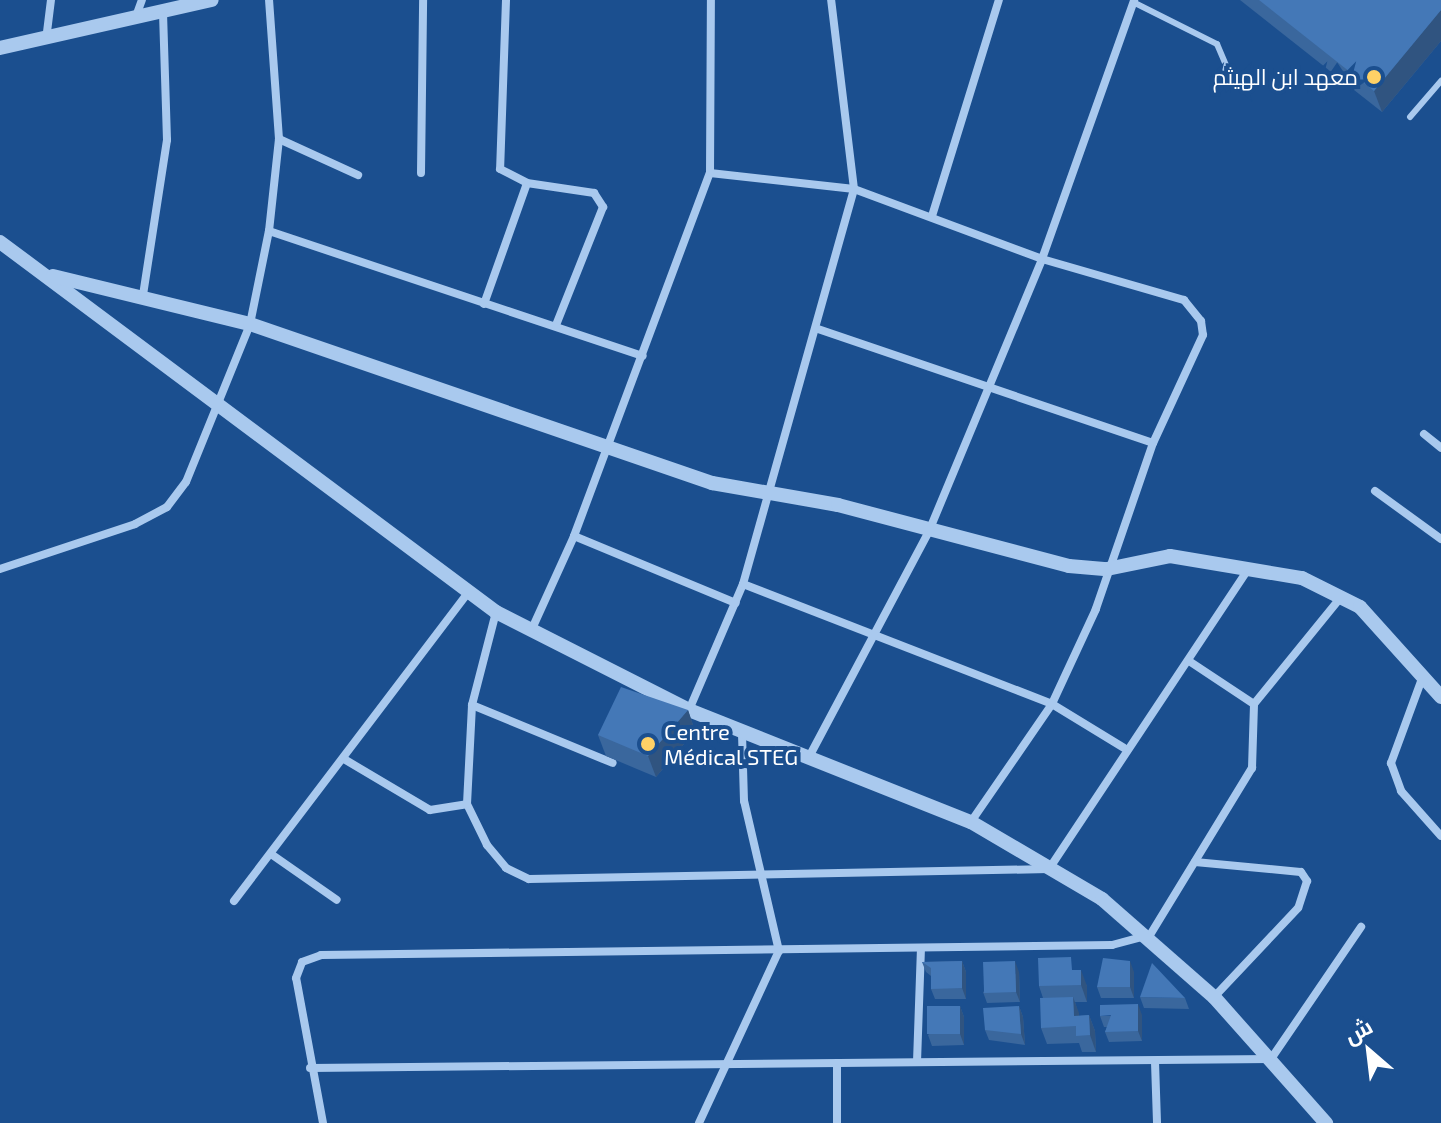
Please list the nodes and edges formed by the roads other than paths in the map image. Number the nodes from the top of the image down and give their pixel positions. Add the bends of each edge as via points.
1 (51, 0) edge
2 (142, 0) edge
3 (212, 0) edge
4 (269, 0) edge
5 (423, 0) edge
6 (506, 0) edge
7 (711, 0) edge
8 (831, 0) edge
9 (999, 0) edge
10 (1133, 1) edge
11 (163, 13) junction
12 (134, 20) junction
13 (46, 41) junction
14 (0, 48) edge
15 (1441, 81) edge
16 (1215, 87) dead end
17 (1410, 117) dead end
18 (279, 139) junction
19 (421, 173) dead end
20 (710, 173) junction
21 (358, 175) dead end
22 (527, 183) junction
23 (854, 189) junction
24 (932, 216) junction
25 (269, 231) junction
26 (0, 242) edge
27 (1042, 259) junction
28 (49, 276) junction
29 (143, 295) junction
30 (484, 304) junction
31 (250, 324) junction
32 (556, 325) junction
33 (818, 329) junction
34 (643, 356) junction
35 (992, 384) junction
36 (213, 407) junction
37 (1424, 434) dead end
38 (1153, 443) junction
39 (1441, 448) edge
40 (607, 450) junction
41 (767, 491) junction
42 (1375, 491) dead end
43 (929, 531) junction
44 (574, 536) junction
45 (1441, 539) edge
46 (1250, 565) junction
47 (0, 569) edge
48 (1107, 569) junction
49 (743, 584) junction
50 (469, 591) junction
51 (1342, 596) junction
52 (736, 603) junction
53 (496, 612) junction
54 (871, 629) junction
55 (530, 632) junction
56 (1189, 661) junction
57 (1424, 675) junction
58 (1441, 696) edge
59 (1052, 704) junction
60 (1254, 704) junction
61 (472, 705) junction
62 (689, 710) junction
63 (742, 733) junction
64 (1124, 748) junction
65 (809, 757) junction
66 (344, 759) junction
67 (613, 763) dead end
68 (467, 804) junction
69 (971, 822) junction
70 (1441, 836) edge
71 (271, 854) junction
72 (1195, 862) junction
73 (1049, 869) junction
74 (766, 875) junction
75 (337, 900) dead end
76 (234, 901) dead end
77 (1361, 927) dead end
78 (1150, 935) junction
79 (921, 949) junction
80 (779, 951) junction
81 (1214, 997) junction
82 (1271, 1059) junction
83 (731, 1061) junction
84 (917, 1062) junction
85 (1155, 1062) junction
86 (837, 1063) junction
87 (310, 1068) junction
88 (323, 1123) edge
89 (699, 1123) edge
90 (837, 1123) edge
91 (1157, 1123) edge
92 (1326, 1123) edge

1 - 13 street
2 - 12 street
3 - 11 street
4 - 18 street
5 - 19 street
6 - 22 street via 499,164 508,177
7 - 20 street
8 - 23 street
9 - 24 street
10 - 16 lane via 1217,44 1226,65
10 - 27 street
11 - 12 street
11 - 29 street via 167,140
12 - 13 street
13 - 14 street
15 - 17 lane
18 - 21 street
18 - 25 street
20 - 23 street
20 - 34 street
22 - 30 street
22 - 32 street via 594,193 603,207
23 - 24 street
23 - 33 street
24 - 27 street
25 - 30 street
25 - 31 street
26 - 28 street
27 - 35 street
27 - 38 street via 1184,300 1195,310 1203,335
28 - 29 street
28 - 36 street
29 - 31 street
30 - 32 street
31 - 36 street
31 - 40 street
32 - 34 street
33 - 35 street
33 - 41 street
34 - 40 street
35 - 38 street
35 - 43 street
36 - 47 street via 186,482 167,507
36 - 50 street
37 - 39 street
38 - 48 street
40 - 41 street via 712,483
40 - 44 street
41 - 43 street
41 - 49 street
42 - 45 street
43 - 48 street
43 - 54 street
44 - 52 street
44 - 55 street
46 - 48 street via 1153,556
46 - 51 street
46 - 56 street
48 - 59 street
49 - 52 street
49 - 54 street
50 - 53 street
50 - 66 street
51 - 57 street via 1392,636
51 - 60 street
52 - 62 street
53 - 55 street
53 - 61 street
54 - 59 street
54 - 65 street
55 - 62 street
56 - 60 street
56 - 64 street
57 - 58 street
57 - 70 street via 1391,763 1401,791
59 - 64 street
59 - 69 street
60 - 72 street via 1252,768
61 - 67 street
61 - 68 street
62 - 63 street
63 - 65 street
63 - 74 street via 744,801
64 - 73 street via 1110,783
65 - 69 street
66 - 68 street via 430,810
66 - 71 street
68 - 74 street via 487,845 506,868 529,879
69 - 73 street
71 - 75 street
71 - 76 street
72 - 78 street
72 - 81 street via 1301,872 1307,881 1298,908
73 - 74 street
73 - 78 street
74 - 80 street
77 - 82 street
78 - 79 street via 1112,945
78 - 81 street
79 - 80 street
79 - 84 street
80 - 83 street
80 - 87 street via 321,955 302,962 296,978
81 - 82 street
82 - 85 street
82 - 92 street
83 - 86 street
83 - 87 street
83 - 89 street
84 - 85 street
84 - 86 street
85 - 91 street
86 - 90 street
87 - 88 street

